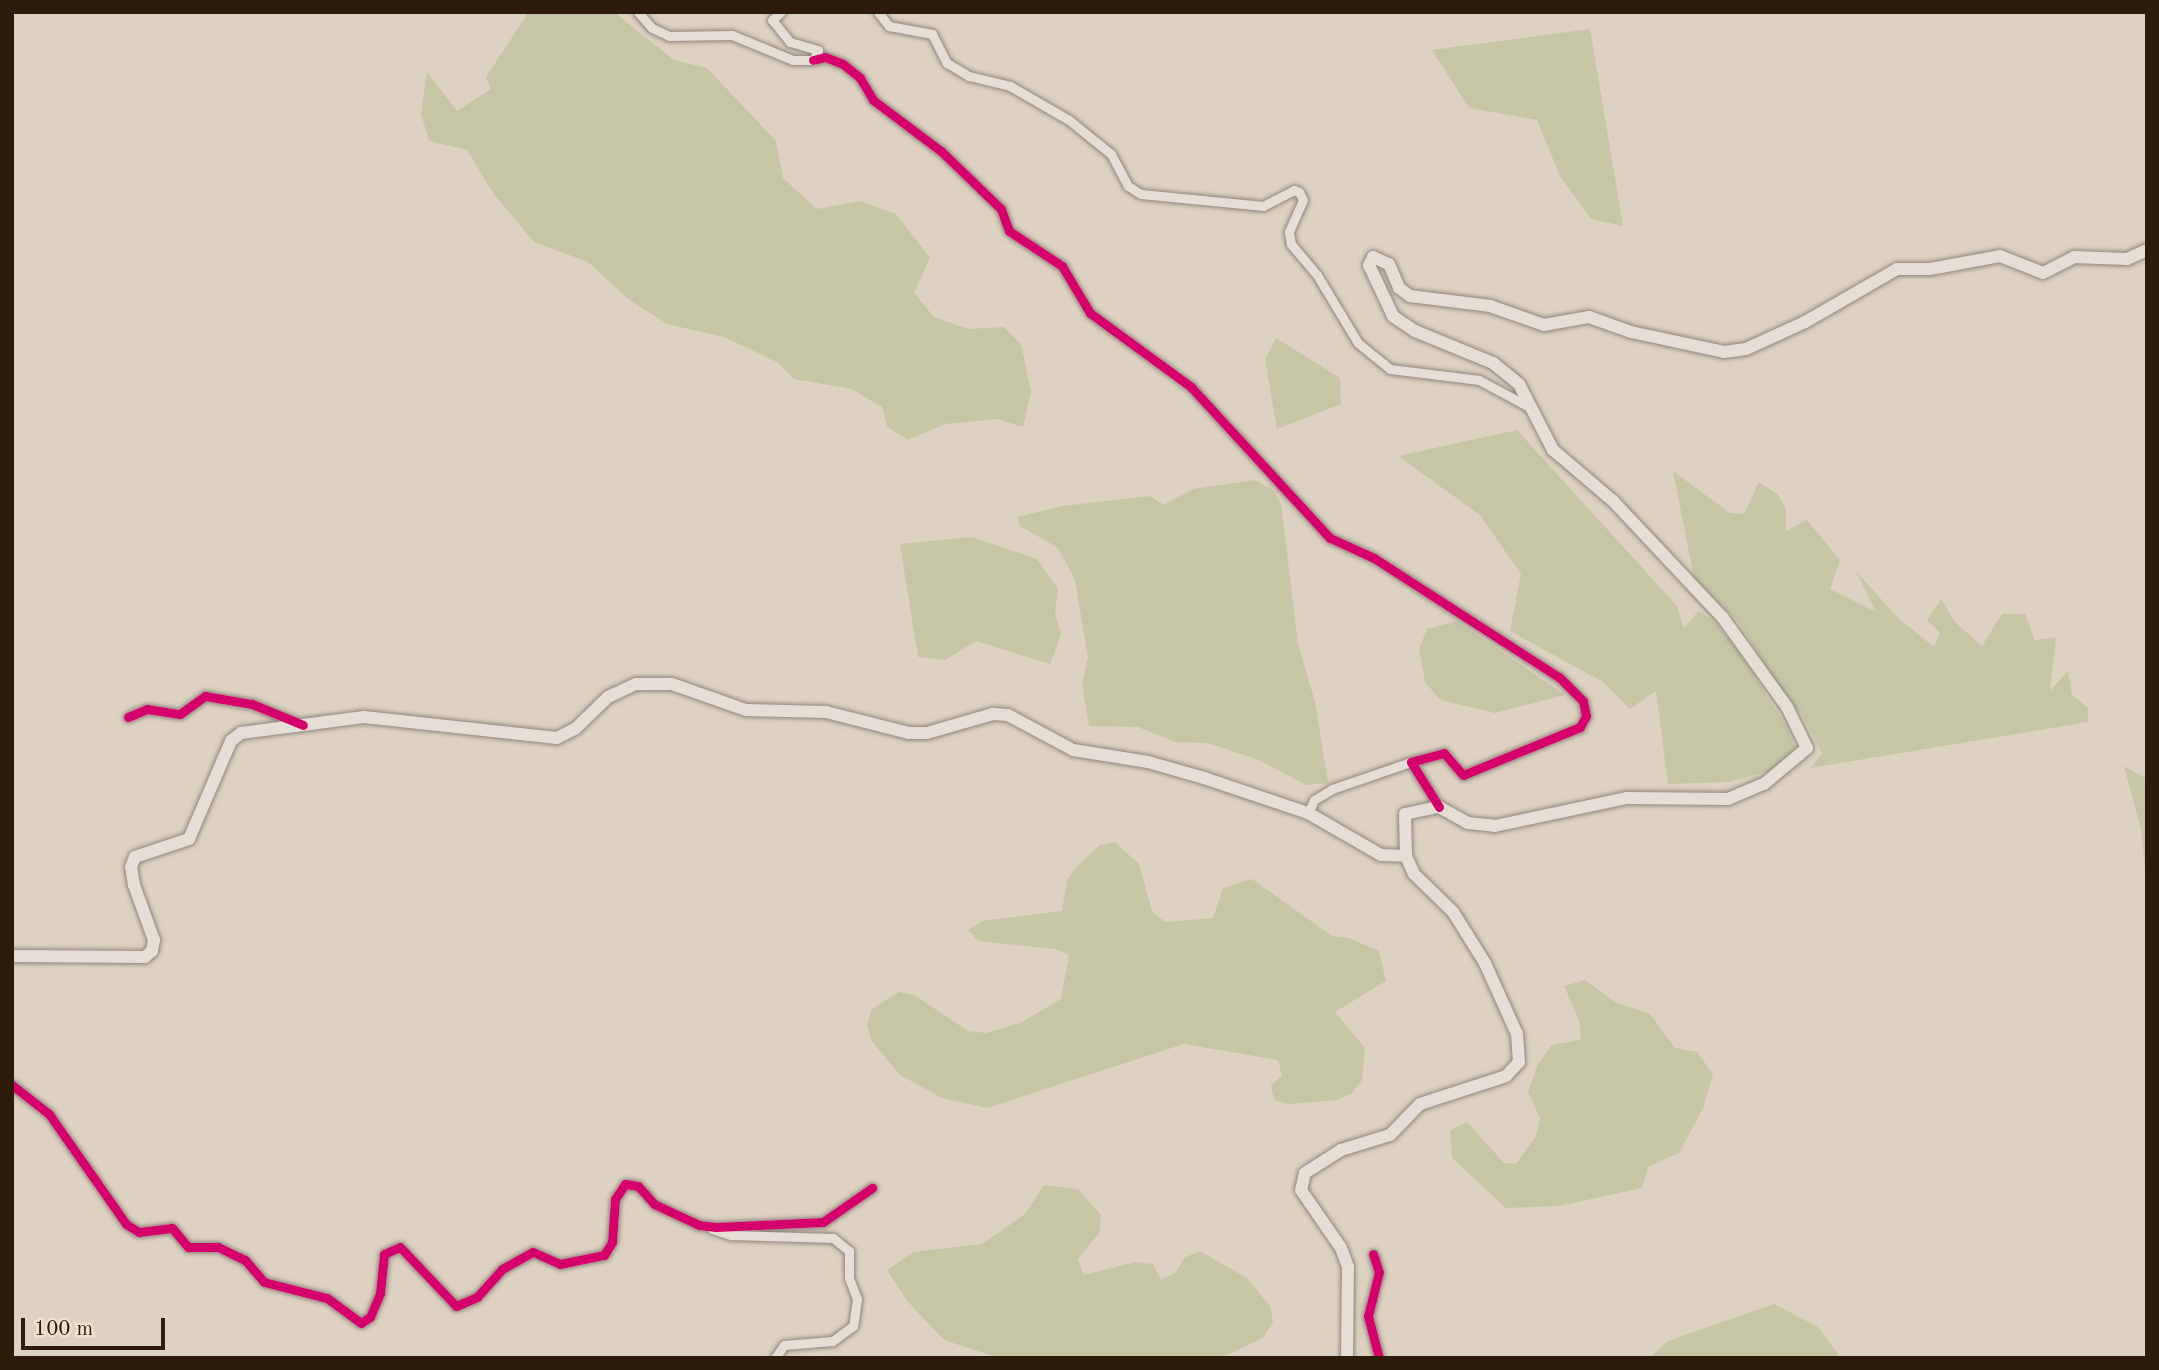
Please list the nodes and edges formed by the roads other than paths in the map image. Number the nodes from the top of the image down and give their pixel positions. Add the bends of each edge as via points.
1 (638, 12) edge
2 (781, 12) edge
3 (878, 12) edge
4 (813, 60) junction
5 (2147, 250) edge
6 (1534, 409) junction
7 (128, 717) dead end
8 (303, 725) junction
9 (1411, 762) junction
10 (1438, 807) junction
11 (1308, 813) junction
12 (1406, 856) junction
13 (12, 956) edge
14 (12, 1085) edge
15 (872, 1188) dead end
16 (701, 1225) junction
17 (1373, 1254) dead end
18 (775, 1358) edge
19 (1347, 1358) edge
20 (1379, 1358) edge

1 - 4 street via 652,28 669,36 732,35 793,60
2 - 4 street via 772,20 790,42 818,50
3 - 6 street via 889,26 932,34 947,63 968,76 1010,86 1069,120 1111,154 1128,186 1140,194 1263,206 1294,190 1299,192 1303,200 1289,232 1291,244 1317,275 1358,343 1390,369 1479,380
4 - 9 street via 825,57 843,64 860,78 873,100 942,151 1001,209 1009,231 1062,266 1090,313 1191,387 1330,538 1374,558 1559,677 1583,701 1586,716 1580,727 1463,775 1444,753
5 - 6 main road via 2127,259 2074,257 2043,273 2000,256 1930,269 1897,269 1805,323 1746,349 1724,352 1631,332 1590,317 1537,324 1490,306 1410,296 1399,288 1390,264 1373,257 1369,265 1392,316 1415,331 1493,363 1519,384
6 - 10 main road via 1553,450 1613,500 1723,618 1787,707 1807,748 1764,784 1728,799 1627,798 1495,826 1468,823
7 - 8 street via 147,709 180,714 205,696 252,704
8 - 11 main road via 364,717 557,738 575,729 624,687 671,684 746,710 826,712 909,733 927,733 993,714 1008,715 1073,750 1148,762
8 - 13 main road via 241,733 231,741 189,839 135,857 131,867 134,885 155,940 145,957
9 - 10 street
9 - 11 street via 1332,789 1314,800
10 - 12 main road via 1405,814
11 - 12 main road via 1381,855
12 - 19 main road via 1414,874 1453,912 1485,962 1517,1034 1518,1062 1506,1076 1420,1104 1390,1135 1341,1150 1305,1172 1301,1190 1341,1248 1348,1268
14 - 16 street via 49,1114 126,1224 139,1232 172,1228 188,1247 218,1247 245,1260 264,1282 327,1298 361,1324 370,1317 380,1293 384,1254 400,1247 456,1306 477,1297 502,1269 533,1252 560,1264 604,1255 612,1242 615,1199 625,1184 638,1186 654,1203
15 - 16 street via 823,1222
16 - 18 street via 731,1235 833,1238 849,1251 849,1278 857,1299 853,1326 832,1341 784,1345
17 - 20 street via 1379,1272 1368,1316

